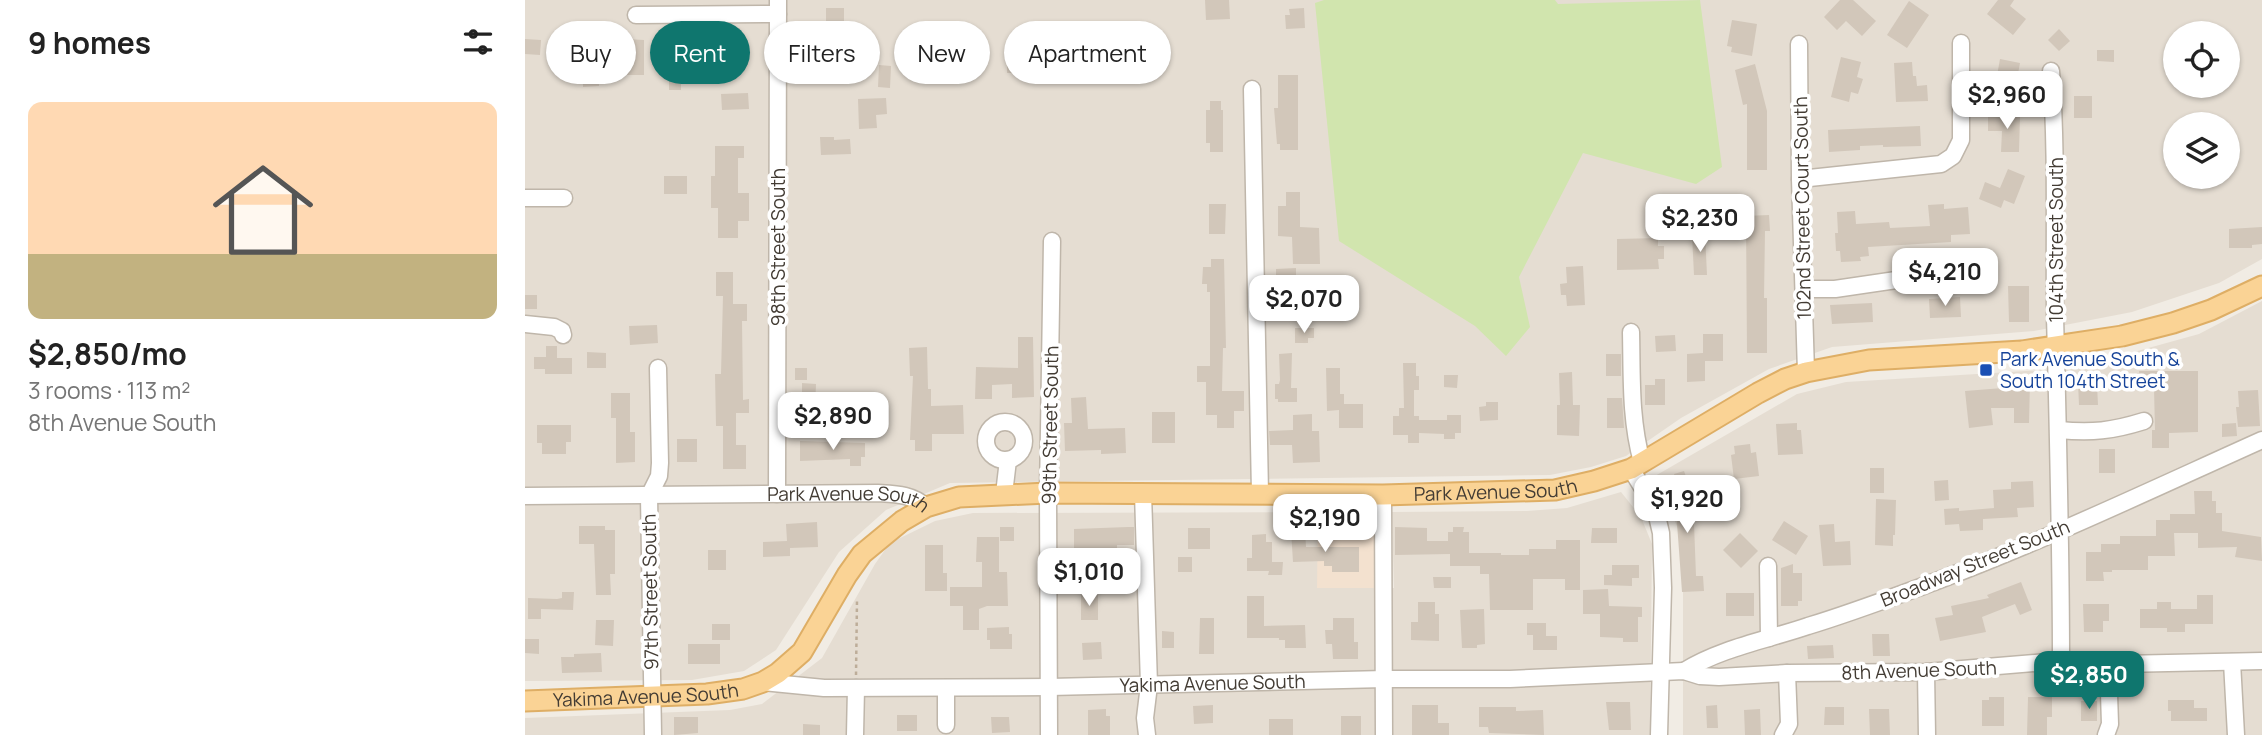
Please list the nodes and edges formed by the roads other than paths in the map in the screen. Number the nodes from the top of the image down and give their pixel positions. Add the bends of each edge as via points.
1 (778, 7) edge
2 (636, 15) dead end
3 (1961, 43) dead end
4 (1799, 44) dead end
5 (2052, 71) dead end
6 (1252, 89) dead end
7 (1800, 179) junction
8 (525, 198) edge
9 (564, 198) dead end
10 (1052, 241) dead end
11 (1922, 283) dead end
12 (2262, 286) edge
13 (1804, 289) junction
14 (525, 324) edge
15 (1631, 332) dead end
16 (563, 335) dead end
17 (2057, 347) junction
18 (658, 368) dead end
19 (1806, 372) junction
20 (2144, 421) dead end
21 (2059, 430) junction
22 (2262, 440) edge
23 (1008, 460) dead end
24 (1637, 465) junction
25 (1048, 493) junction
26 (1143, 493) junction
27 (1260, 493) junction
28 (777, 494) junction
29 (1004, 494) junction
30 (1383, 495) junction
31 (525, 496) edge
32 (649, 496) junction
33 (926, 507) junction
34 (2061, 530) junction
35 (1767, 566) dead end
36 (1769, 638) junction
37 (2262, 661) edge
38 (2061, 662) junction
39 (2232, 662) junction
40 (2108, 663) junction
41 (1684, 671) junction
42 (1661, 672) junction
43 (1926, 672) junction
44 (1787, 673) junction
45 (1385, 679) junction
46 (763, 682) junction
47 (1149, 685) junction
48 (1049, 687) junction
49 (856, 688) junction
50 (946, 688) junction
51 (652, 696) junction
52 (525, 701) edge
53 (946, 725) dead end
54 (653, 735) edge
55 (855, 735) edge
56 (1049, 735) edge
57 (1147, 735) edge
58 (1384, 735) edge
59 (1659, 735) edge
60 (1783, 735) edge
61 (1927, 735) edge
62 (2106, 735) edge
63 (2236, 735) edge

1 - 2 street
1 - 28 street, 98th Street South
3 - 7 street via 1961,140 1953,156 1941,163
4 - 7 street, 102nd Street Court South
5 - 17 street, 104th Street South
6 - 27 street
7 - 13 street, 102nd Street Court South
8 - 9 street
10 - 25 street, 99th Street South
11 - 13 street via 1903,279
12 - 17 main road, Park Avenue South via 2173,323
13 - 19 street, 102nd Street Court South
14 - 16 street via 554,327
15 - 24 street
17 - 19 main road, Park Avenue South via 1869,360
17 - 21 street, 104th Street South
18 - 32 street, 97th Street South via 660,463
19 - 24 main road, Park Avenue South via 1758,393
20 - 21 street via 2091,433
21 - 34 street, 104th Street South
22 - 34 street, Broadway Street South
23 - 29 street
24 - 30 main road, Park Avenue South via 1555,490
24 - 42 street via 1661,533
25 - 26 main road, Park Avenue South
25 - 29 main road, Park Avenue South
25 - 48 street, 99th Street South
26 - 27 main road, Park Avenue South
26 - 47 street
27 - 30 main road, Park Avenue South
28 - 32 street, Park Avenue South
28 - 33 street, Park Avenue South via 896,494 919,500
29 - 33 main road, Park Avenue South via 959,497
30 - 45 street
31 - 32 street, Park Avenue South
32 - 51 street, 97th Street South
33 - 46 main road, Yakima Avenue South via 862,554 802,652
34 - 36 street, Broadway Street South via 1936,581
34 - 38 street, 104th Street South
35 - 36 street
36 - 41 street, Broadway Street South
37 - 39 street, 8th Avenue South
38 - 40 street, 8th Avenue South
38 - 43 street, 8th Avenue South
39 - 40 street, 8th Avenue South
39 - 63 street
40 - 62 street via 2110,724
41 - 42 street, 8th Avenue South
41 - 44 street, 8th Avenue South via 1710,677
42 - 45 street, Yakima Avenue South
42 - 59 street
43 - 44 street, 8th Avenue South
43 - 61 street
44 - 60 street via 1789,724
45 - 47 street, Yakima Avenue South
45 - 58 street
46 - 49 street, Yakima Avenue South
46 - 51 main road, Yakima Avenue South via 728,692
47 - 48 street, Yakima Avenue South
47 - 57 street
48 - 50 street, Yakima Avenue South
48 - 56 street, 99th Street South
49 - 50 street, Yakima Avenue South
49 - 55 street
50 - 53 street
51 - 52 main road, Yakima Avenue South
51 - 54 street, 97th Street South

